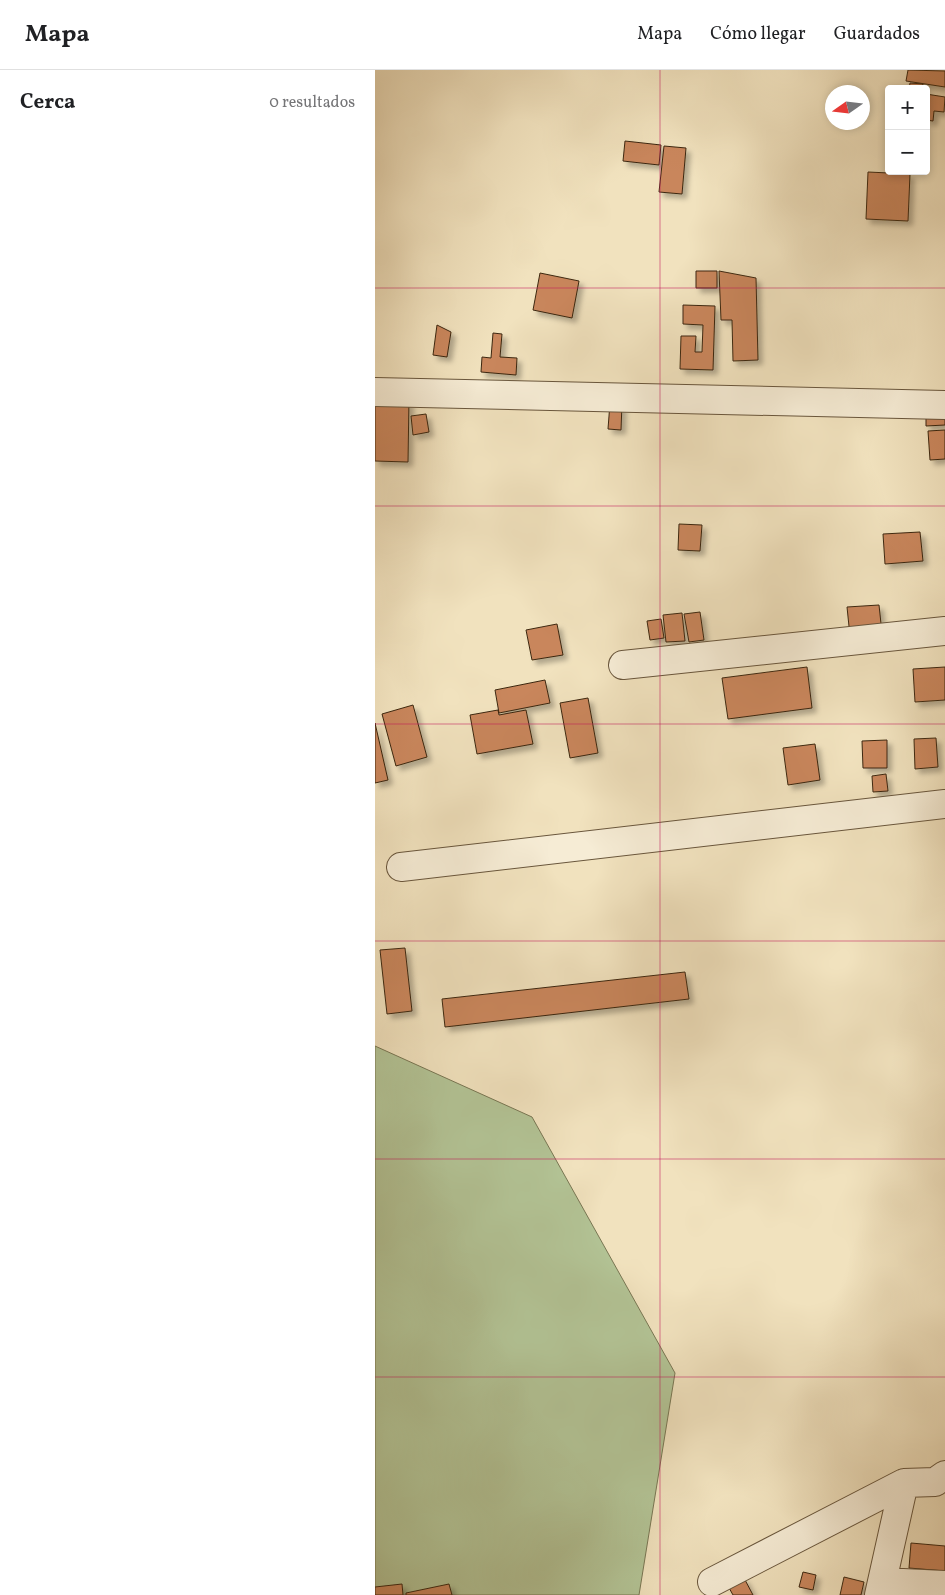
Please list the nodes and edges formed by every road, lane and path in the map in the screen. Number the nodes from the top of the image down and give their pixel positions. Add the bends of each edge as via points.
1 (375, 392) edge
2 (945, 405) edge
3 (945, 631) edge
4 (623, 665) dead end
5 (945, 804) edge
6 (401, 867) dead end
7 (945, 1475) edge
8 (904, 1483) junction
9 (712, 1582) dead end
10 (945, 1585) edge
11 (881, 1588) edge

1 - 2 street
3 - 4 street
5 - 6 street
7 - 8 street via 935,1482
8 - 9 street
8 - 11 street
10 - 11 street

